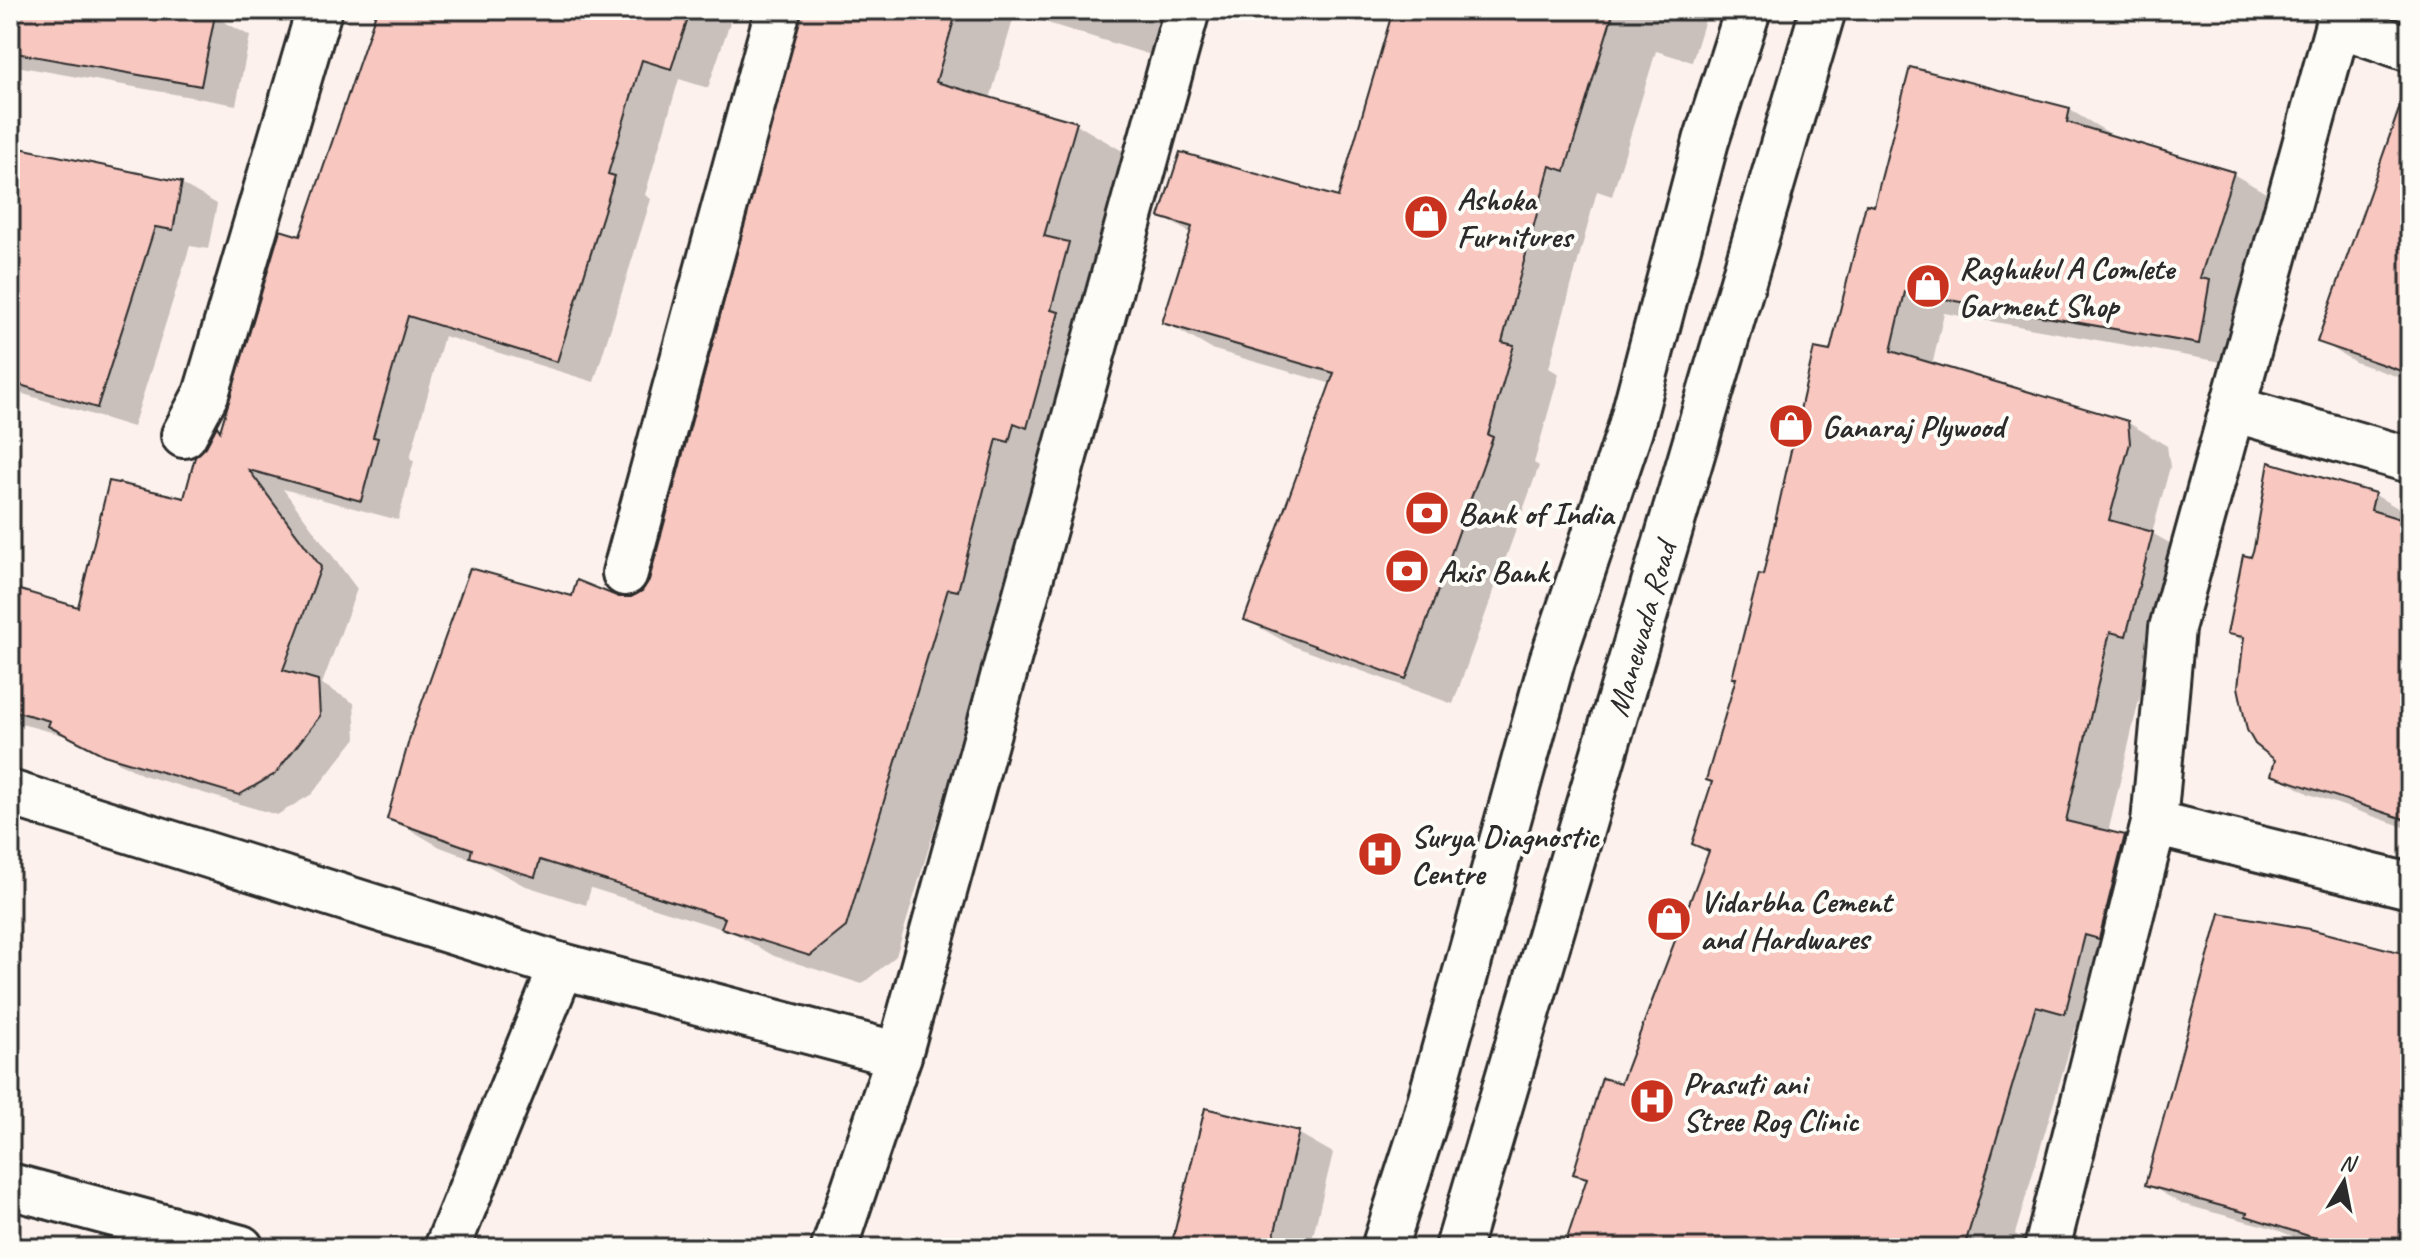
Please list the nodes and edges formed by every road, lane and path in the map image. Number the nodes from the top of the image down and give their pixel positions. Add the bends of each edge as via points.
1 (319, 10) edge
2 (778, 10) edge
3 (1187, 10) edge
4 (1748, 10) edge
5 (1823, 10) edge
6 (2340, 17) edge
7 (2410, 49) edge
8 (2233, 409) junction
9 (184, 435) dead end
10 (2410, 460) edge
11 (625, 573) dead end
12 (10, 793) edge
13 (2154, 823) junction
14 (2410, 886) edge
15 (562, 966) junction
16 (899, 1055) junction
17 (10, 1186) edge
18 (241, 1248) edge
19 (447, 1248) edge
20 (834, 1248) edge
21 (1384, 1248) edge
22 (1458, 1248) edge
23 (2047, 1248) edge

1 - 9 street via 206,394
2 - 11 street
3 - 16 street
4 - 21 street via 1706,141 1630,430 1552,661
5 - 22 street, Manewada Road
6 - 7 street
6 - 8 street
8 - 10 street
8 - 13 street via 2172,628
12 - 15 street
13 - 14 street
13 - 23 street
15 - 16 street
15 - 19 street
16 - 20 street
17 - 18 street

